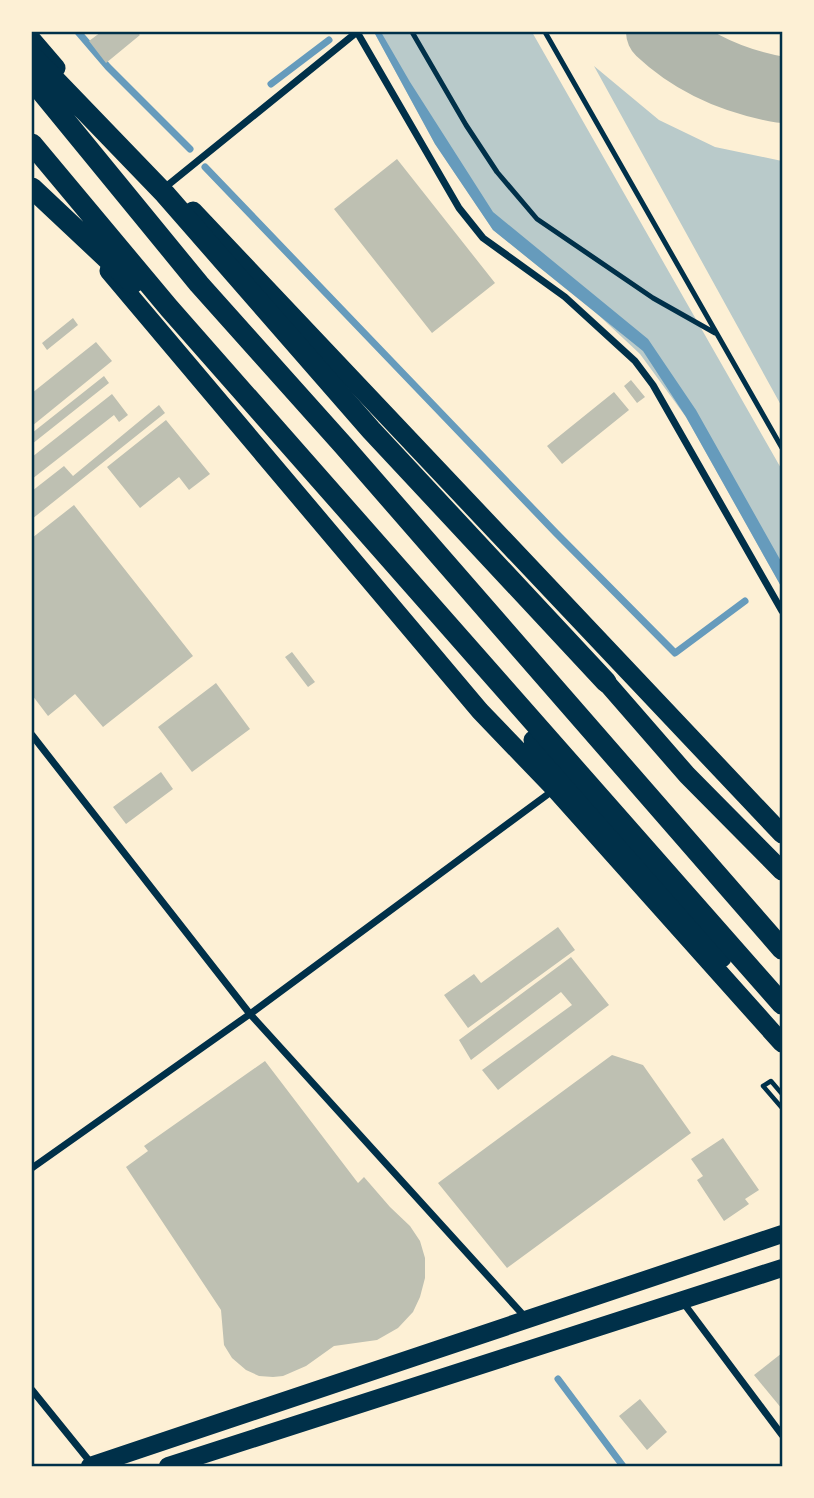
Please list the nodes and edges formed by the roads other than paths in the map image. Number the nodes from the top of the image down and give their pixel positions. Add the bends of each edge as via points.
1 (357, 32) edge
2 (412, 32) edge
3 (545, 32) edge
4 (32, 40) edge
5 (32, 56) edge
6 (32, 80) edge
7 (32, 145) edge
8 (168, 185) junction
9 (32, 188) edge
10 (32, 204) edge
11 (125, 276) junction
12 (717, 334) junction
13 (782, 448) edge
14 (782, 611) edge
15 (606, 682) joint
16 (32, 735) edge
17 (533, 740) joint
18 (555, 789) junction
19 (782, 834) edge
20 (782, 871) edge
21 (782, 949) edge
22 (782, 1004) edge
23 (250, 1014) junction
24 (782, 1037) edge
25 (782, 1043) edge
26 (32, 1168) edge
27 (782, 1234) edge
28 (782, 1268) edge
29 (682, 1300) junction
30 (526, 1318) junction
31 (32, 1390) edge
32 (782, 1435) edge
33 (92, 1466) edge
34 (168, 1466) edge

1 - 8 street
1 - 14 street via 459,208 483,238 565,297 635,361 653,385
2 - 12 lane via 497,172 537,219 653,298
3 - 12 lane
4 - 8 highway
5 - 15 highway via 165,194 371,430
6 - 21 highway via 199,284
7 - 22 highway via 169,309
8 - 19 highway
9 - 11 highway
9 - 18 highway via 199,376 480,711
10 - 11 highway via 75,244
11 - 17 highway via 317,477
12 - 13 lane
15 - 20 highway via 687,775
16 - 23 street
17 - 24 highway via 687,912
18 - 23 street
18 - 25 highway
23 - 26 street
23 - 30 street
27 - 30 main road
28 - 29 main road
29 - 32 street
29 - 34 main road
30 - 33 main road
31 - 33 street

